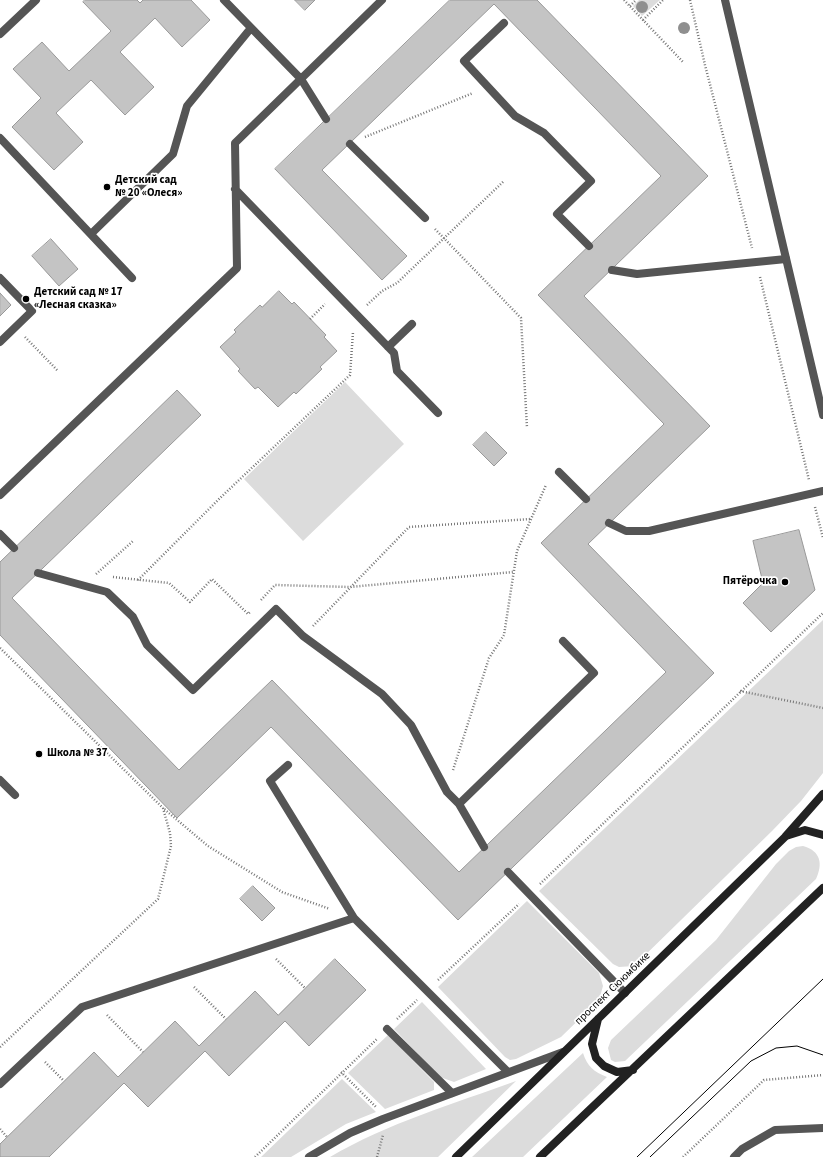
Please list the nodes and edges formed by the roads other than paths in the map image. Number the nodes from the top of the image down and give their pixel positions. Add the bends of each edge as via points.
1 (36, 0) edge
2 (224, 0) edge
3 (382, 0) edge
4 (725, 0) edge
5 (504, 23) dead end
6 (251, 28) junction
7 (0, 34) edge
8 (301, 79) junction
9 (326, 120) dead end
10 (0, 138) edge
11 (350, 144) road end
12 (235, 189) junction
13 (425, 218) road end
14 (91, 234) junction
15 (589, 246) dead end
16 (786, 259) junction
17 (612, 270) dead end
18 (0, 278) edge
19 (132, 278) dead end
20 (412, 324) dead end
21 (0, 342) edge
22 (388, 346) junction
23 (438, 413) dead end
24 (823, 415) edge
25 (559, 472) dead end
26 (823, 491) edge
27 (0, 495) edge
28 (586, 499) dead end
29 (609, 523) dead end
30 (0, 534) edge
31 (14, 548) dead end
32 (38, 573) dead end
33 (563, 640) dead end
34 (288, 764) dead end
35 (0, 780) edge
36 (823, 794) edge
37 (15, 795) dead end
38 (459, 804) junction
39 (823, 835) edge
40 (785, 837) junction
41 (484, 847) dead end
42 (508, 872) dead end
43 (822, 889) edge
44 (354, 918) junction
45 (625, 993) junction
46 (598, 1019) junction
47 (387, 1029) dead end
48 (563, 1052) junction
49 (633, 1070) junction
50 (508, 1072) junction
51 (0, 1084) edge
52 (452, 1094) junction
53 (823, 1128) edge
54 (309, 1157) edge
55 (456, 1157) edge
56 (540, 1157) edge
57 (734, 1157) edge

1 - 7 street
2 - 6 street
3 - 8 street
4 - 16 street
5 - 15 street via 464,62 515,116 544,133 591,181 557,214
6 - 8 street
6 - 14 street via 187,106 173,154
8 - 9 street
8 - 12 street via 235,143
10 - 14 street
11 - 13 street
12 - 22 street
12 - 27 street via 237,268
14 - 19 street
16 - 17 street via 637,274
16 - 24 street
18 - 21 street via 32,311
20 - 22 street
22 - 23 street via 394,353 397,371
25 - 28 street
26 - 29 street via 649,531 626,531
30 - 31 street
32 - 38 street via 107,592 133,617 147,645 193,690 276,609 303,636 382,694 411,724 447,792
33 - 38 street via 594,673
34 - 44 street via 270,781
35 - 37 street
36 - 40 main road, проспект Сююмбике
38 - 41 street
39 - 40 main road via 805,830
40 - 45 main road, проспект Сююмбике
42 - 45 street
43 - 49 main road
44 - 50 street
44 - 51 street via 82,1007
45 - 46 main road, проспект Сююмбике
46 - 48 main road, проспект Сююмбике
46 - 49 main road via 592,1044 596,1058 604,1066 618,1072
47 - 52 street
48 - 50 street
48 - 55 main road, проспект Сююмбике
49 - 56 main road
50 - 52 street
52 - 54 street via 350,1133
53 - 57 street via 775,1130 742,1149

